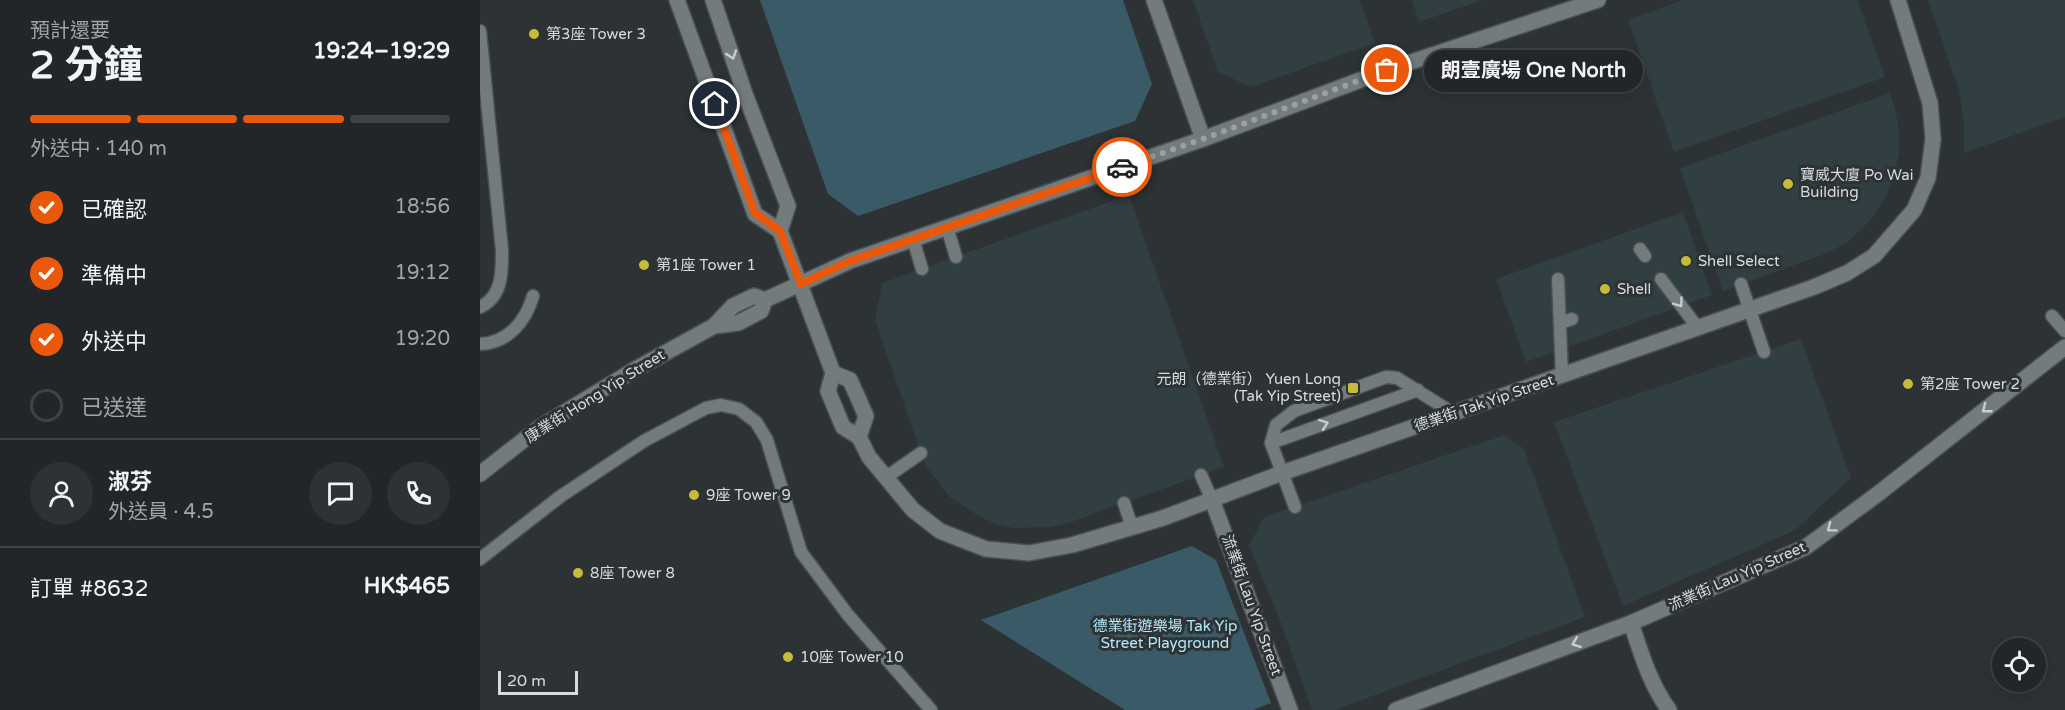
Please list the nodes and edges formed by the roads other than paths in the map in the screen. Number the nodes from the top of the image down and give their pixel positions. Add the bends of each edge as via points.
1 (677, 0) edge
2 (713, 0) edge
3 (1154, 0) edge
4 (1598, 0) edge
5 (1898, 0) edge
6 (480, 31) edge
7 (1203, 139) junction
8 (947, 227) junction
9 (780, 231) junction
10 (913, 239) junction
11 (956, 257) dead end
12 (922, 269) dead end
13 (1558, 279) dead end
14 (801, 284) junction
15 (1660, 284) dead end
16 (1741, 284) dead end
17 (533, 296) dead end
18 (480, 307) edge
19 (1749, 311) junction
20 (2052, 315) dead end
21 (1698, 328) junction
22 (2065, 331) edge
23 (480, 344) edge
24 (2065, 347) edge
25 (1764, 352) dead end
26 (833, 373) junction
27 (1562, 376) junction
28 (1418, 390) junction
29 (1453, 413) junction
30 (859, 438) junction
31 (1271, 443) junction
32 (921, 453) dead end
33 (1282, 473) junction
34 (480, 474) edge
35 (1201, 475) dead end
36 (885, 478) junction
37 (1212, 500) junction
38 (1124, 503) dead end
39 (1295, 507) dead end
40 (1132, 528) junction
41 (480, 559) edge
42 (1631, 623) junction
43 (931, 710) edge
44 (1290, 710) edge
45 (1396, 710) edge
46 (1669, 710) edge

1 - 9 street via 755,213
2 -> 9 street via 788,206
3 - 7 street
4 - 7 street, 康業街 Hong Yip Street via 1387,70
5 - 19 street, 德業街 Tak Yip Street via 1930,103 1933,140 1928,178 1914,210 1874,256 1847,273
6 - 18 lane via 502,250 500,285 495,296
7 - 8 street, 康業街 Hong Yip Street
8 - 10 street, 康業街 Hong Yip Street
8 - 11 lane
9 - 14 street, 德業街 Tak Yip Street
10 - 12 lane
10 - 14 street, 康業街 Hong Yip Street via 850,261
13 - 27 lane via 1566,321
14 - 26 street, 德業街 Tak Yip Street
14 - 34 street, 康業街 Hong Yip Street via 765,300 754,296 733,306 714,326 539,428
15 -> 21 lane
16 - 19 lane
17 - 23 lane via 530,310 516,329 496,341
19 - 21 street, 德業街 Tak Yip Street
19 - 25 lane
20 - 22 lane
21 - 27 street, 德業街 Tak Yip Street
24 -> 42 street, 流業街 Lau Yip Street via 1806,547
26 - 30 street, 德業街 Tak Yip Street via 828,391 843,427
26 - 30 street via 850,380 866,416
27 - 29 street, 德業街 Tak Yip Street
28 - 29 lane
31 -> 28 lane
28 - 31 lane via 1397,378 1368,383 1294,411 1276,425
29 - 33 street, 德業街 Tak Yip Street
30 - 36 street, 德業街 Tak Yip Street
31 - 33 lane
32 - 36 lane
33 - 37 street, 德業街 Tak Yip Street
33 - 39 lane
35 - 37 lane
36 - 40 street, 德業街 Tak Yip Street via 913,510 940,531 987,549 1029,553
37 - 40 street, 德業街 Tak Yip Street
37 - 44 street, 流業街 Lau Yip Street
38 - 40 lane
41 - 43 lane via 561,496 644,441 706,408 721,405 740,409 756,422 768,440 801,552 848,615
42 -> 45 street, 流業街 Lau Yip Street
42 - 46 street via 1653,682

